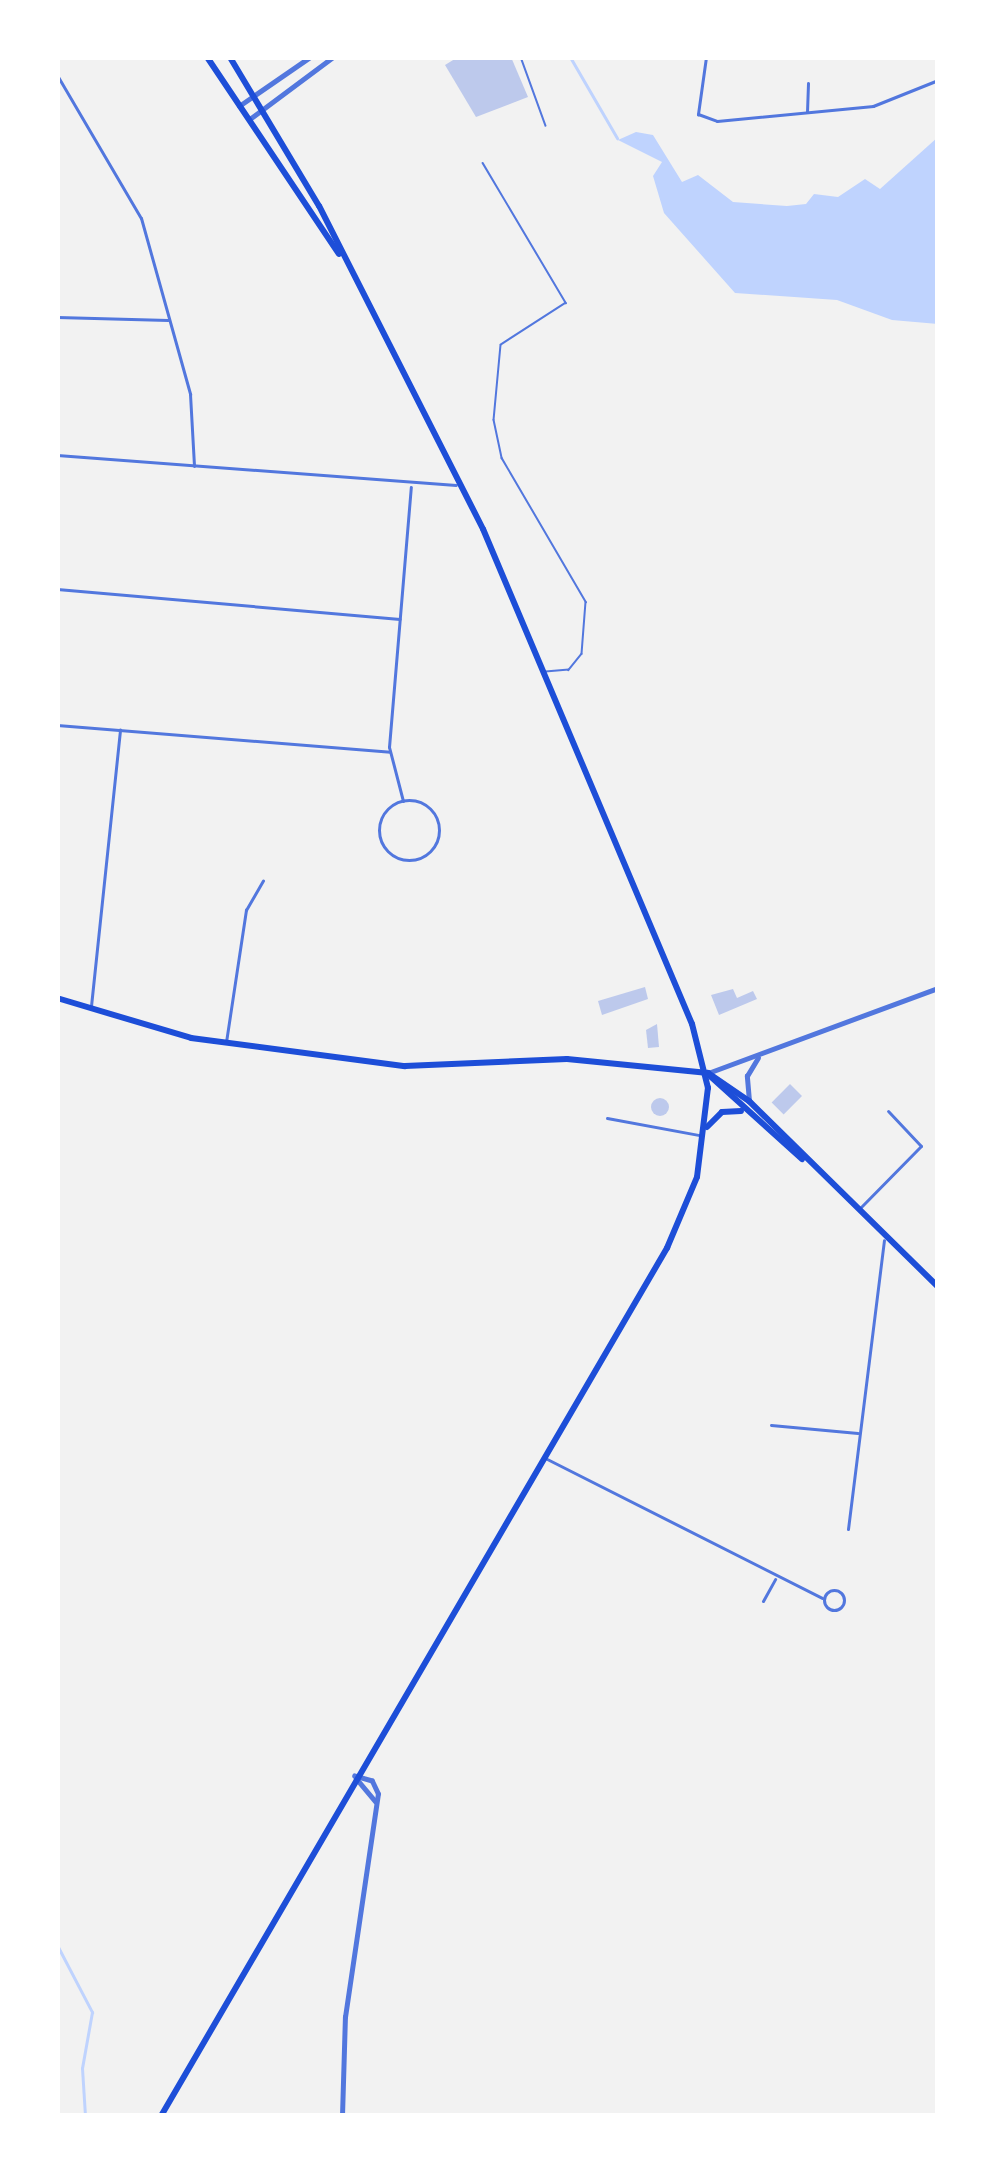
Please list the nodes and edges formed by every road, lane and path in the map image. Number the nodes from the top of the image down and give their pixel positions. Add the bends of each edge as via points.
1 (207, 57) edge
2 (230, 57) edge
3 (333, 57) edge
4 (521, 57) edge
5 (706, 57) edge
6 (307, 59) edge
7 (57, 75) edge
8 (938, 80) edge
9 (808, 83) dead end
10 (254, 95) junction
11 (238, 106) junction
12 (263, 110) junction
13 (808, 114) junction
14 (248, 120) junction
15 (547, 126) dead end
16 (483, 163) dead end
17 (352, 272) junction
18 (57, 317) edge
19 (169, 320) junction
20 (57, 454) edge
21 (194, 466) junction
22 (461, 483) junction
23 (411, 485) junction
24 (57, 589) edge
25 (400, 620) junction
26 (542, 672) junction
27 (57, 725) edge
28 (120, 730) junction
29 (390, 752) junction
30 (403, 801) junction
31 (263, 880) dead end
32 (938, 988) edge
33 (57, 998) edge
34 (91, 1008) junction
35 (226, 1043) junction
36 (762, 1054) junction
37 (708, 1073) junction
38 (749, 1101) junction
39 (888, 1111) dead end
40 (746, 1114) junction
41 (607, 1118) dead end
42 (705, 1133) junction
43 (807, 1161) junction
44 (858, 1209) junction
45 (887, 1237) junction
46 (938, 1287) edge
47 (771, 1425) dead end
48 (858, 1432) junction
49 (545, 1458) junction
50 (848, 1529) dead end
51 (776, 1577) junction
52 (822, 1598) dead end
53 (763, 1601) dead end
54 (355, 1776) junction
55 (376, 1807) junction
56 (161, 2116) edge
57 (342, 2116) edge

1 - 11 main road
2 - 10 main road
3 - 12 street
4 - 15 lane
5 - 13 street via 698,114 730,122
6 - 10 street
7 - 19 street via 138,211
8 - 13 street via 879,104
9 - 13 street
10 - 11 street
10 - 12 main road
11 - 14 main road
12 - 14 street
12 - 17 main road
14 - 17 main road
16 - 26 lane via 566,302 500,345 494,424 504,463 581,585 586,629 573,667
17 - 22 main road
18 - 19 street
19 - 21 street via 190,394
20 - 21 street
21 - 23 street
22 - 23 street
22 - 26 main road
23 - 25 street
24 - 25 street
25 - 29 street
26 - 37 main road
27 - 28 street
28 - 29 street
28 - 34 street
29 - 30 street
30 - 30 street via 383,815 380,836 394,856 419,859 437,843 439,822 427,806
31 - 35 street via 245,915
32 - 36 street
33 - 34 main road
34 - 35 main road
35 - 37 main road via 414,1067 567,1060
36 - 37 street
36 - 38 street via 747,1076
37 - 38 main road
37 - 40 main road
37 - 42 main road
38 - 43 main road
39 - 44 street via 921,1146
40 - 42 main road via 725,1111
40 - 43 main road
41 - 42 street
42 - 49 main road via 677,1229
43 - 44 main road
44 - 45 main road
45 - 46 main road
45 - 48 street via 876,1261
47 - 48 street
48 - 50 street
49 - 51 street
49 - 54 main road
51 - 52 street
51 - 53 street
54 - 55 street
54 - 55 street via 375,1784
54 - 56 main road
55 - 57 street via 346,2008

